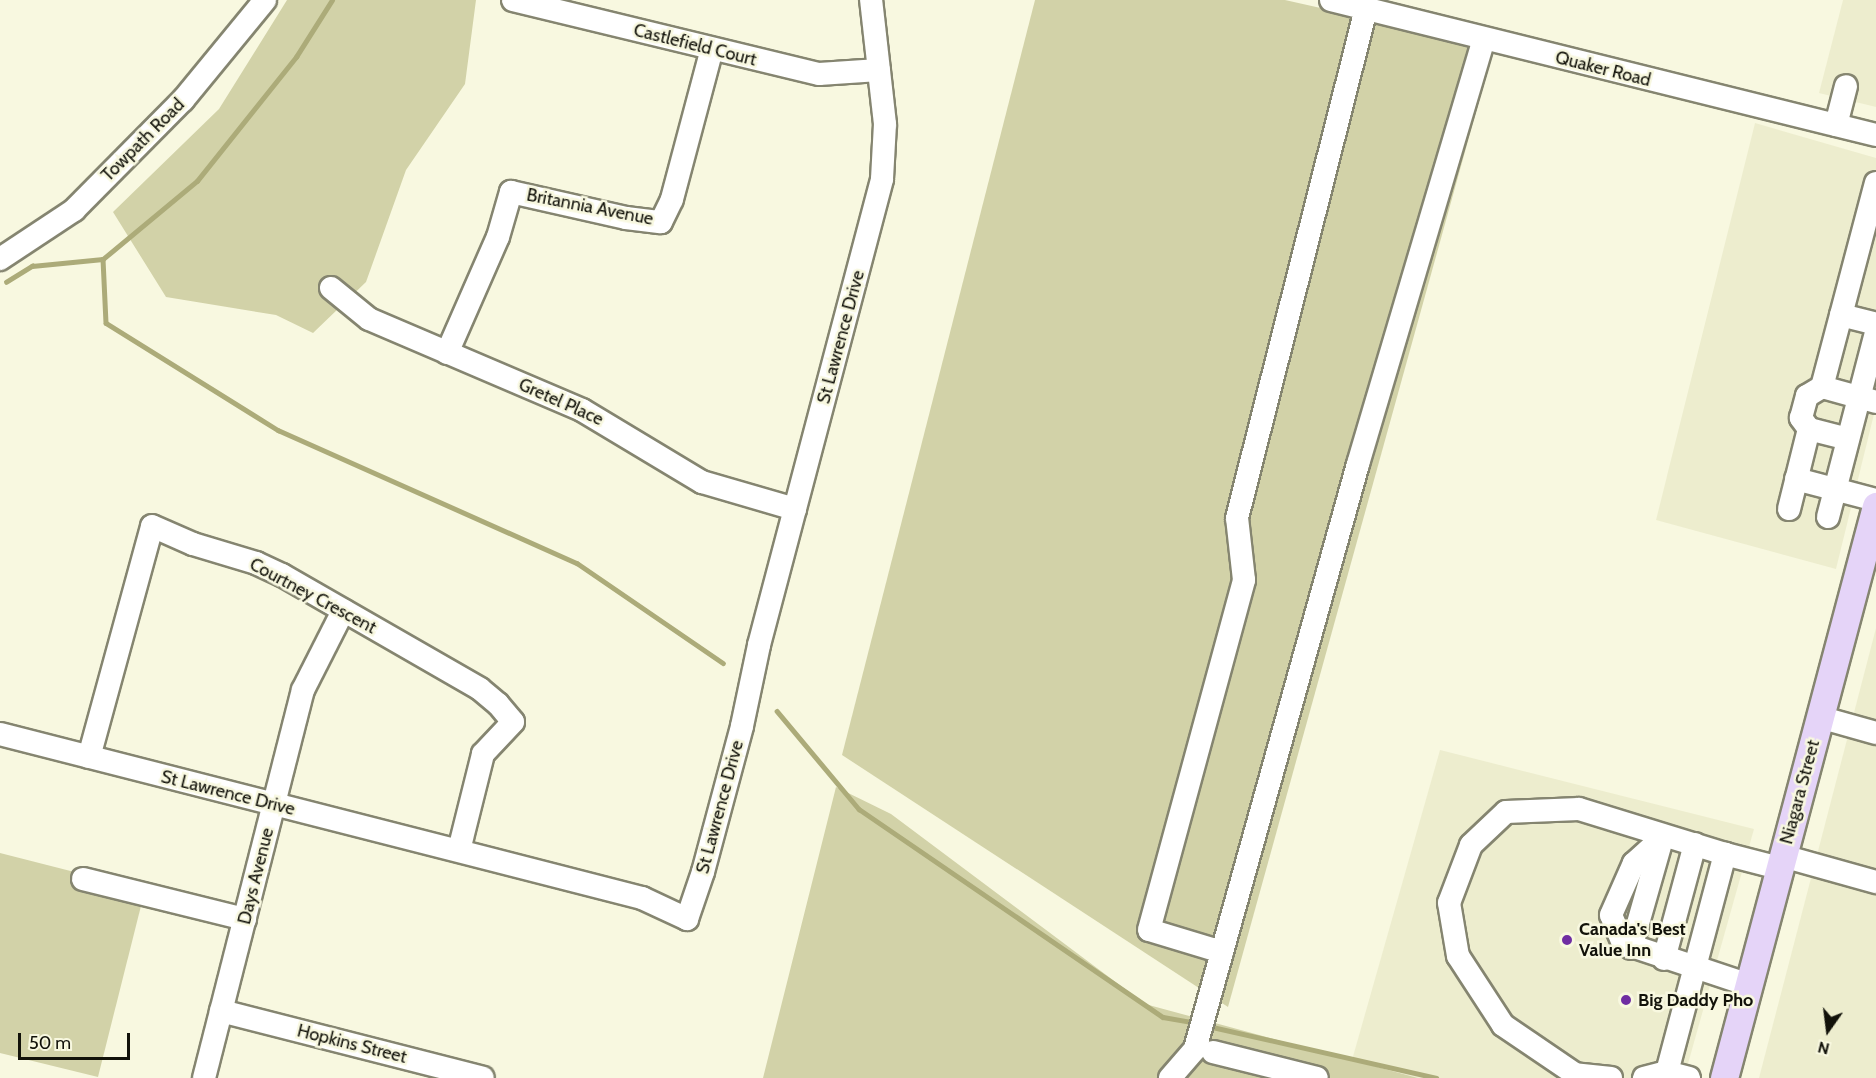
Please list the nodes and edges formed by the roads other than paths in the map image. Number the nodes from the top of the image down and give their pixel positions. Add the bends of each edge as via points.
1 (265, 0) edge
2 (513, 0) edge
3 (871, 0) edge
4 (1331, 0) edge
5 (1366, 9) junction
6 (1484, 39) junction
7 (712, 49) junction
8 (879, 70) junction
9 (1846, 86) dead end
10 (1836, 125) junction
11 (1876, 135) edge
12 (1876, 183) edge
13 (0, 259) edge
14 (331, 288) dead end
15 (1841, 315) junction
16 (1876, 324) edge
17 (1876, 333) edge
18 (447, 353) junction
19 (1822, 387) junction
20 (1868, 400) edge
21 (1809, 429) junction
22 (1848, 439) junction
23 (1796, 479) junction
24 (1835, 489) junction
25 (1876, 500) edge
26 (1876, 507) edge
27 (1789, 508) dead end
28 (795, 509) junction
29 (1828, 517) dead end
30 (343, 611) junction
31 (1819, 717) junction
32 (1876, 733) edge
33 (0, 734) edge
34 (89, 757) junction
35 (274, 805) junction
36 (1662, 836) junction
37 (1695, 844) junction
38 (459, 850) junction
39 (1725, 854) junction
40 (1781, 862) junction
41 (83, 879) dead end
42 (1876, 882) edge
43 (245, 919) junction
44 (1222, 952) junction
45 (1664, 959) junction
46 (1695, 969) junction
47 (1749, 985) junction
48 (221, 1011) junction
49 (1205, 1033) junction
50 (1667, 1072) junction
51 (204, 1078) edge
52 (483, 1078) edge
53 (1170, 1078) edge
54 (1317, 1078) edge
55 (1611, 1078) edge
56 (1644, 1078) edge
57 (1689, 1078) edge
58 (1724, 1078) edge

1 - 13 street, Towpath Road via 183,100 74,210
2 - 7 street, Castlefield Court
3 - 8 street, St Lawrence Drive
4 - 5 street, Quaker Road
5 - 6 street, Quaker Road
5 - 44 street via 1237,518 1244,580 1149,930
6 - 10 street, Quaker Road
6 - 44 street via 1358,464
7 - 8 street, Castlefield Court via 819,74
7 - 18 street, Britannia Avenue via 672,199 661,222 511,192 498,237
8 - 28 street, St Lawrence Drive via 885,124 882,179
9 - 10 street
10 - 11 street, Quaker Road
12 - 15 street
14 - 18 street, Gretel Place via 369,319
15 - 16 street
15 - 19 street
17 - 20 street
18 - 28 street, Gretel Place via 582,410 702,482
19 - 20 street
19 - 21 street via 1807,396 1801,418
20 - 22 street
21 - 22 street
21 - 23 street
22 - 24 street
23 - 24 street
23 - 27 street
24 - 25 street
24 - 29 street
26 - 31 main road, Niagara Street
28 - 38 street, St Lawrence Drive via 715,827 687,919 642,898
30 - 34 street, Courtney Crescent via 256,563 193,544 152,526
30 - 35 street, Days Avenue via 308,676
30 - 38 street, Courtney Crescent via 480,689 513,722 483,754
31 - 32 street
31 - 40 main road, Niagara Street
33 - 34 street, St Lawrence Drive
34 - 35 street, St Lawrence Drive
35 - 38 street, St Lawrence Drive
35 - 43 street, Days Avenue
36 - 37 street
36 - 45 street via 1634,863 1611,915 1623,943
36 - 55 street via 1580,808 1506,812 1471,845 1449,903 1458,956 1503,1025 1575,1074
37 - 39 street
37 - 45 street
39 - 40 street
39 - 46 street
40 - 42 street
40 - 47 main road, Niagara Street
41 - 43 street
43 - 48 street, Days Avenue
44 - 49 street
45 - 46 street
46 - 47 street
46 - 50 street
47 - 58 main road, Niagara Street
48 - 51 street, Days Avenue
48 - 52 street, Hopkins Street
49 - 53 street
49 - 54 street
50 - 56 street
50 - 57 street

